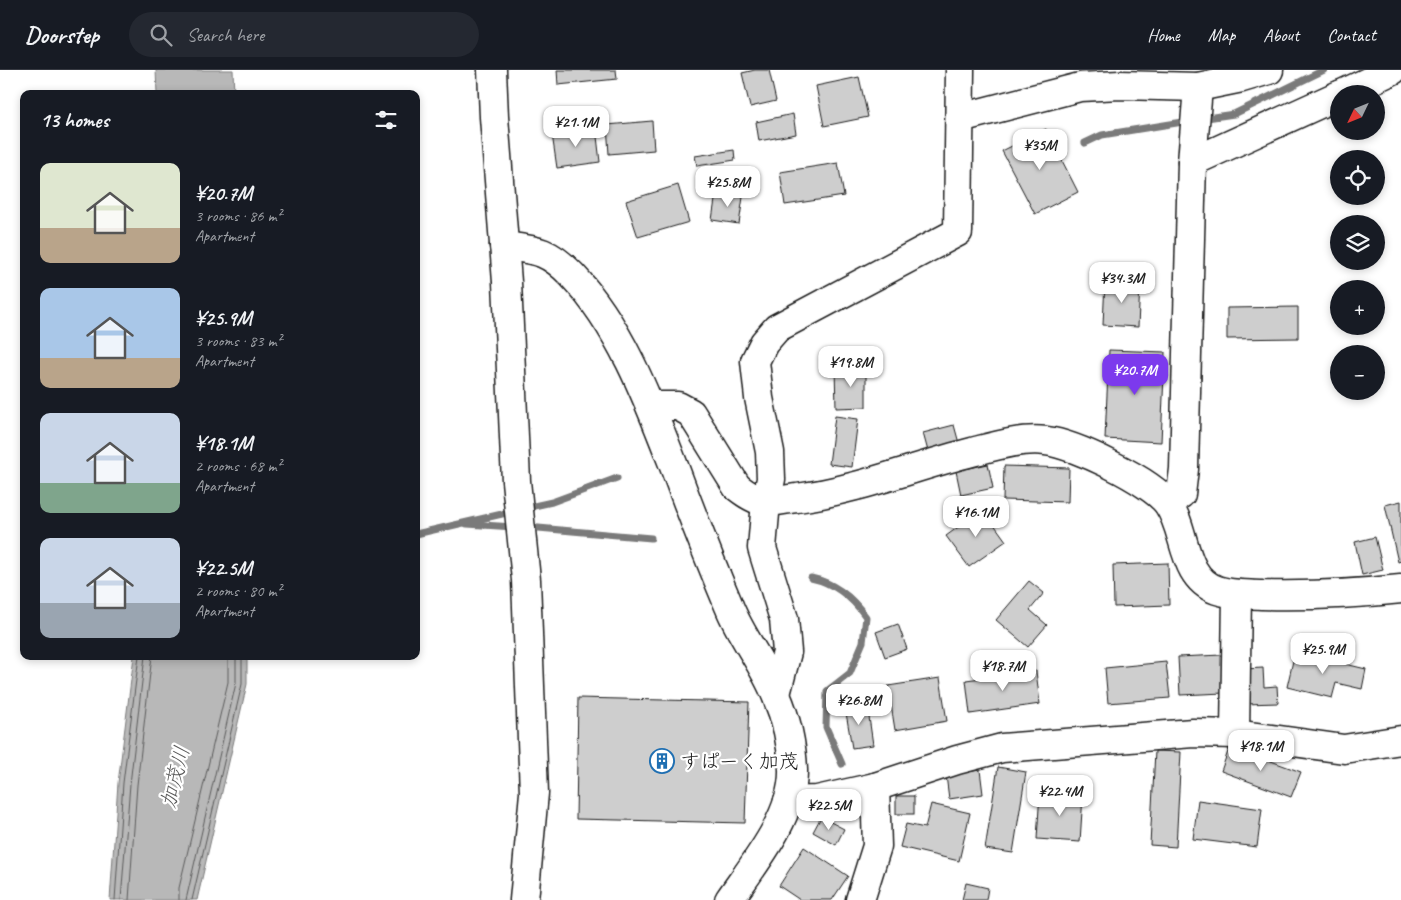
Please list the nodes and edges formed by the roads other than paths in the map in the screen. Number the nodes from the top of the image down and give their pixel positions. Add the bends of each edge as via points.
1 (492, 70) edge
2 (960, 70) edge
3 (1269, 70) edge
4 (1392, 70) edge
5 (1360, 85) edge
6 (1196, 94) junction
7 (1330, 98) edge
8 (960, 118) junction
9 (1192, 155) junction
10 (504, 246) junction
11 (651, 406) junction
12 (766, 502) junction
13 (1168, 504) junction
14 (1401, 589) edge
15 (1237, 594) junction
16 (776, 694) junction
17 (1235, 734) junction
18 (1401, 740) edge
19 (875, 787) junction
20 (788, 801) junction
21 (524, 900) edge
22 (729, 900) edge
23 (860, 900) edge

1 - 10 street
2 - 8 street
3 - 6 street
4 - 5 street
6 - 8 street via 1120,85 1080,87
6 - 9 street
7 - 9 street
8 - 12 street via 958,232 777,328 764,343 755,361 770,452 771,479
9 - 13 street via 1184,470 1181,494
10 - 11 street via 540,250 573,276 612,330
10 - 21 street via 516,480 526,580 534,793
11 - 12 street via 678,406 691,413 737,487 748,496
11 - 16 street via 730,609
12 - 13 street via 853,488 1005,443 1045,441 1089,454 1141,482
12 - 16 street via 762,548 784,619 787,652
13 - 15 street via 1194,571 1216,590
14 - 15 street via 1289,595
15 - 17 street
16 - 20 street via 790,740 793,772
17 - 18 street via 1344,749
17 - 19 street via 1193,733 1002,748
19 - 20 street via 817,800
19 - 23 street via 877,846
20 - 22 street via 774,835

